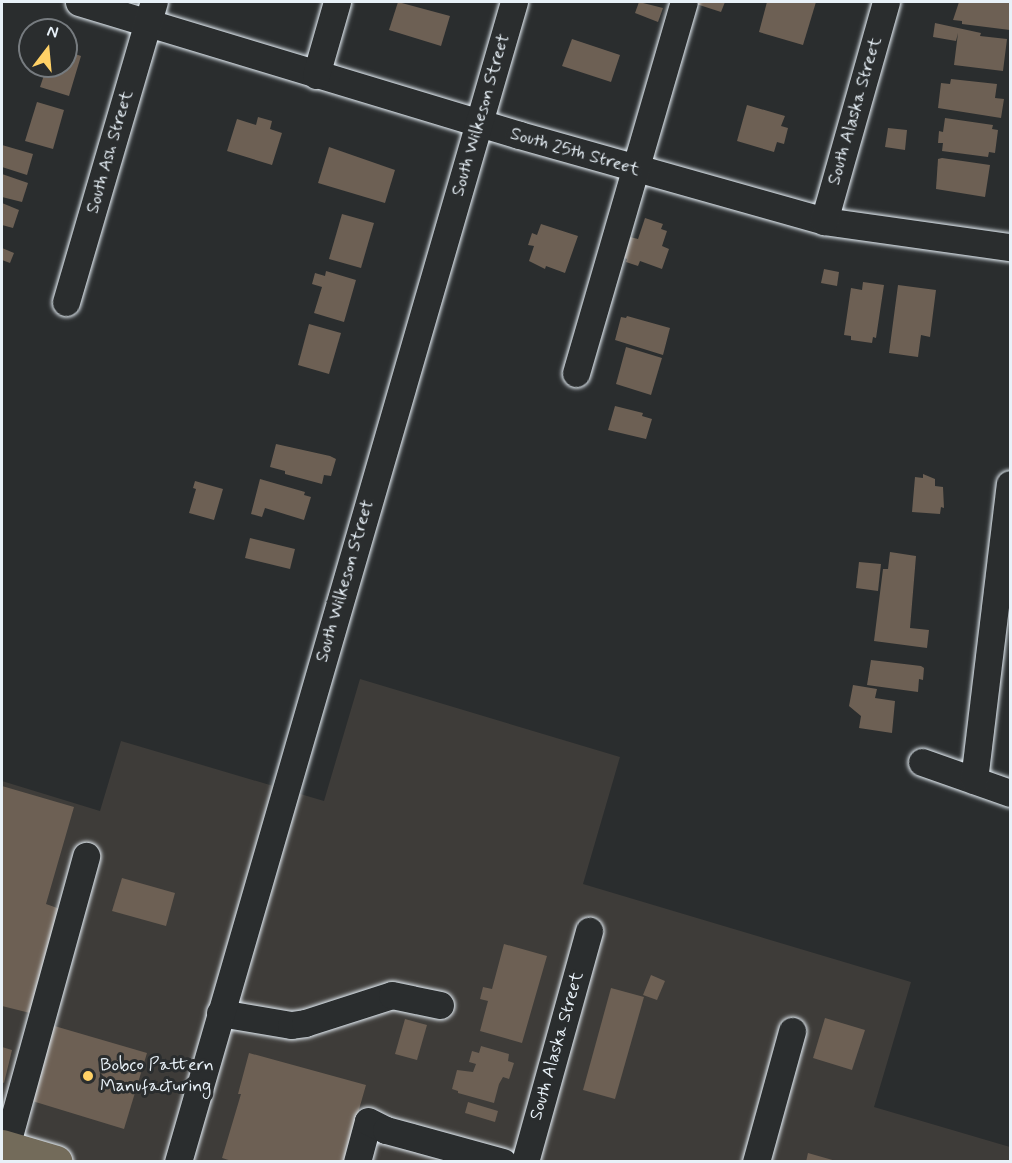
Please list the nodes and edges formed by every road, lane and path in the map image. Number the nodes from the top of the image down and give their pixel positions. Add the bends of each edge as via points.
1 (79, 2) edge
2 (337, 2) edge
3 (514, 2) edge
4 (684, 2) edge
5 (886, 2) edge
6 (151, 12) edge
7 (316, 75) junction
8 (479, 123) junction
9 (634, 169) junction
10 (824, 221) junction
11 (1011, 247) edge
12 (66, 302) dead end
13 (576, 373) dead end
14 (1011, 484) edge
15 (922, 762) dead end
16 (974, 780) junction
17 (1011, 793) edge
18 (86, 856) dead end
19 (589, 931) dead end
20 (440, 1005) dead end
21 (220, 1013) junction
22 (792, 1031) dead end
23 (4, 1146) edge
24 (56, 1161) edge
25 (178, 1161) edge
26 (357, 1161) edge
27 (503, 1161) edge
28 (525, 1161) edge
29 (756, 1161) edge

1 - 6 street, South 25th Street
2 - 7 street
3 - 8 street, South Wilkeson Street
4 - 9 street
5 - 10 street, South Alaska Street
6 - 7 street, South 25th Street
6 - 12 street, South Ash Street
7 - 8 street, South 25th Street
8 - 9 street, South 25th Street
8 - 21 street, South Wilkeson Street
9 - 10 street, South 25th Street
9 - 13 street
10 - 11 street, South 25th Street
14 - 16 street
15 - 16 street
16 - 17 street
18 - 23 street
19 - 28 street, South Alaska Street
20 - 21 street via 392,996 291,1025
21 - 25 street, South Wilkeson Street
22 - 29 street
23 - 24 main road
26 - 27 street via 368,1121 386,1130

